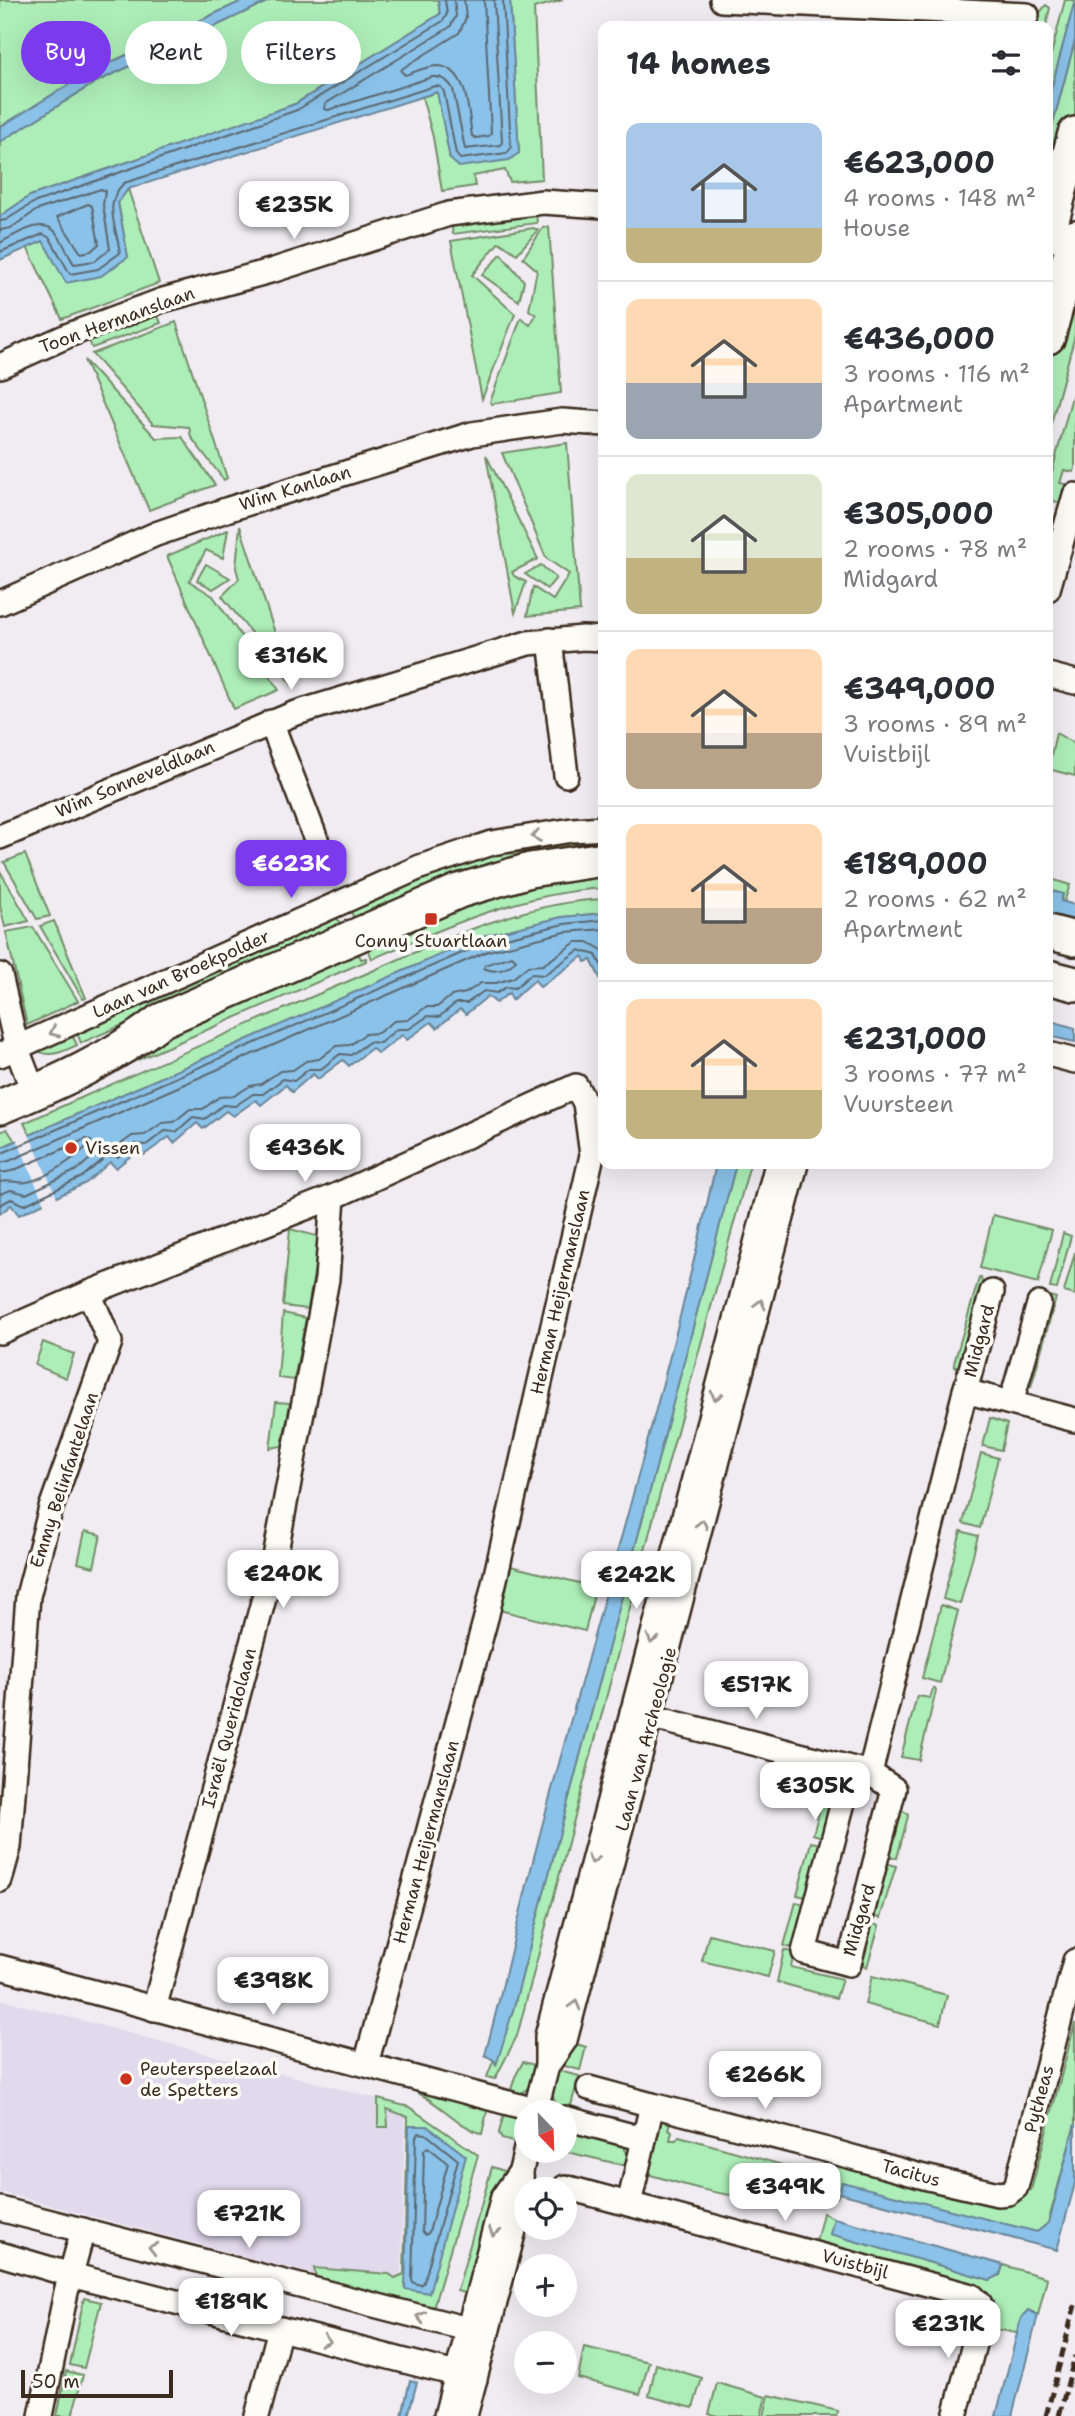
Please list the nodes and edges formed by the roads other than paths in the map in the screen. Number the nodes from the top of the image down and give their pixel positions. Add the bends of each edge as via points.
1 (722, 0) edge
2 (1028, 14) edge
3 (1075, 134) edge
4 (598, 206) edge
5 (1053, 216) edge
6 (1067, 256) edge
7 (1053, 316) edge
8 (0, 366) edge
9 (598, 424) edge
10 (1075, 495) edge
11 (1053, 572) edge
12 (0, 604) edge
13 (598, 639) edge
14 (550, 640) junction
15 (1053, 676) edge
16 (1075, 681) edge
17 (271, 722) junction
18 (566, 775) dead end
19 (598, 828) edge
20 (0, 837) edge
21 (317, 842) dead end
22 (598, 860) edge
23 (1053, 933) edge
24 (1075, 939) edge
25 (0, 975) edge
26 (1053, 977) edge
27 (1075, 984) edge
28 (1053, 1055) edge
29 (1075, 1061) edge
30 (15, 1071) edge
31 (0, 1107) edge
32 (777, 1169) edge
33 (795, 1169) edge
34 (333, 1197) junction
35 (992, 1292) dead end
36 (89, 1293) junction
37 (1039, 1304) dead end
38 (0, 1332) edge
39 (965, 1391) junction
40 (1011, 1403) junction
41 (1075, 1420) edge
42 (642, 1714) junction
43 (870, 1773) junction
44 (0, 1881) edge
45 (1075, 1961) edge
46 (0, 1967) edge
47 (154, 2008) junction
48 (366, 2064) junction
49 (589, 2088) dead end
50 (540, 2100) edge
51 (652, 2105) junction
52 (514, 2106) edge
53 (578, 2121) edge
54 (644, 2139) junction
55 (523, 2163) edge
56 (577, 2190) edge
57 (1008, 2193) joint
58 (629, 2204) junction
59 (0, 2209) edge
60 (83, 2230) junction
61 (0, 2254) edge
62 (71, 2275) junction
63 (280, 2329) junction
64 (478, 2332) junction
65 (466, 2377) junction
66 (41, 2416) edge
67 (257, 2416) edge
68 (446, 2416) edge
69 (465, 2416) edge
70 (956, 2416) edge

1 - 2 street
3 - 5 main road
4 - 8 street, Toon Hermanslaan via 542,202 449,214 163,300
6 - 7 main road
9 - 12 street, Wim Kanlaan via 562,421 472,434 156,534
10 - 11 street
13 - 14 street, Wim Sonneveldlaan
14 - 17 street, Wim Sonneveldlaan via 486,654
14 - 18 street
15 - 16 street
17 - 20 street, Wim Sonneveldlaan
17 - 21 street
19 -> 30 street, Laan van Broekpolder via 492,843 420,867
22 - 30 main road, Laan van Broekpolder via 530,870 459,891 160,1021 87,1068
23 - 24 main road
25 - 30 street
26 - 27 main road
28 - 29 street
30 - 31 main road, Laan van Broekpolder
32 -> 42 street, Laan van Archeologie
42 -> 33 street, Laan van Archeologie
34 - 36 street, Herman Heijermanslaan
34 - 47 street, Israël Queridolaan via 327,1279 275,1557
34 - 48 street, Herman Heijermanslaan via 576,1086 585,1103 592,1155 487,1614
35 - 39 street, Midgard
36 - 38 street, Herman Heijermanslaan
36 - 44 street, Emmy Belinfantelaan via 110,1342 51,1508 28,1596 9,1847
37 - 40 street
39 - 40 street, Midgard
39 - 43 street, Midgard
40 - 41 street, Midgard
42 - 43 street
42 - 50 street, Laan van Archeologie via 565,2040 547,2066
43 - 43 street, Midgard via 849,1779 804,1952 849,1964 894,1789
45 - 57 street, Pytheas via 1016,2187
46 - 47 street
47 - 48 street
48 - 52 street
49 - 51 street, Tacitus
51 - 54 street
51 - 57 street, Tacitus via 924,2177
53 - 54 street
54 - 58 street
55 - 64 street via 522,2200
56 - 58 street, Vuistbijl
58 - 70 street, Vuistbijl via 972,2296 982,2314
59 - 60 street
60 - 62 street
64 -> 60 street
61 - 62 street
62 - 63 street
62 - 66 street
63 -> 65 street
63 - 67 street
64 - 65 street
65 - 68 street
65 - 69 street

